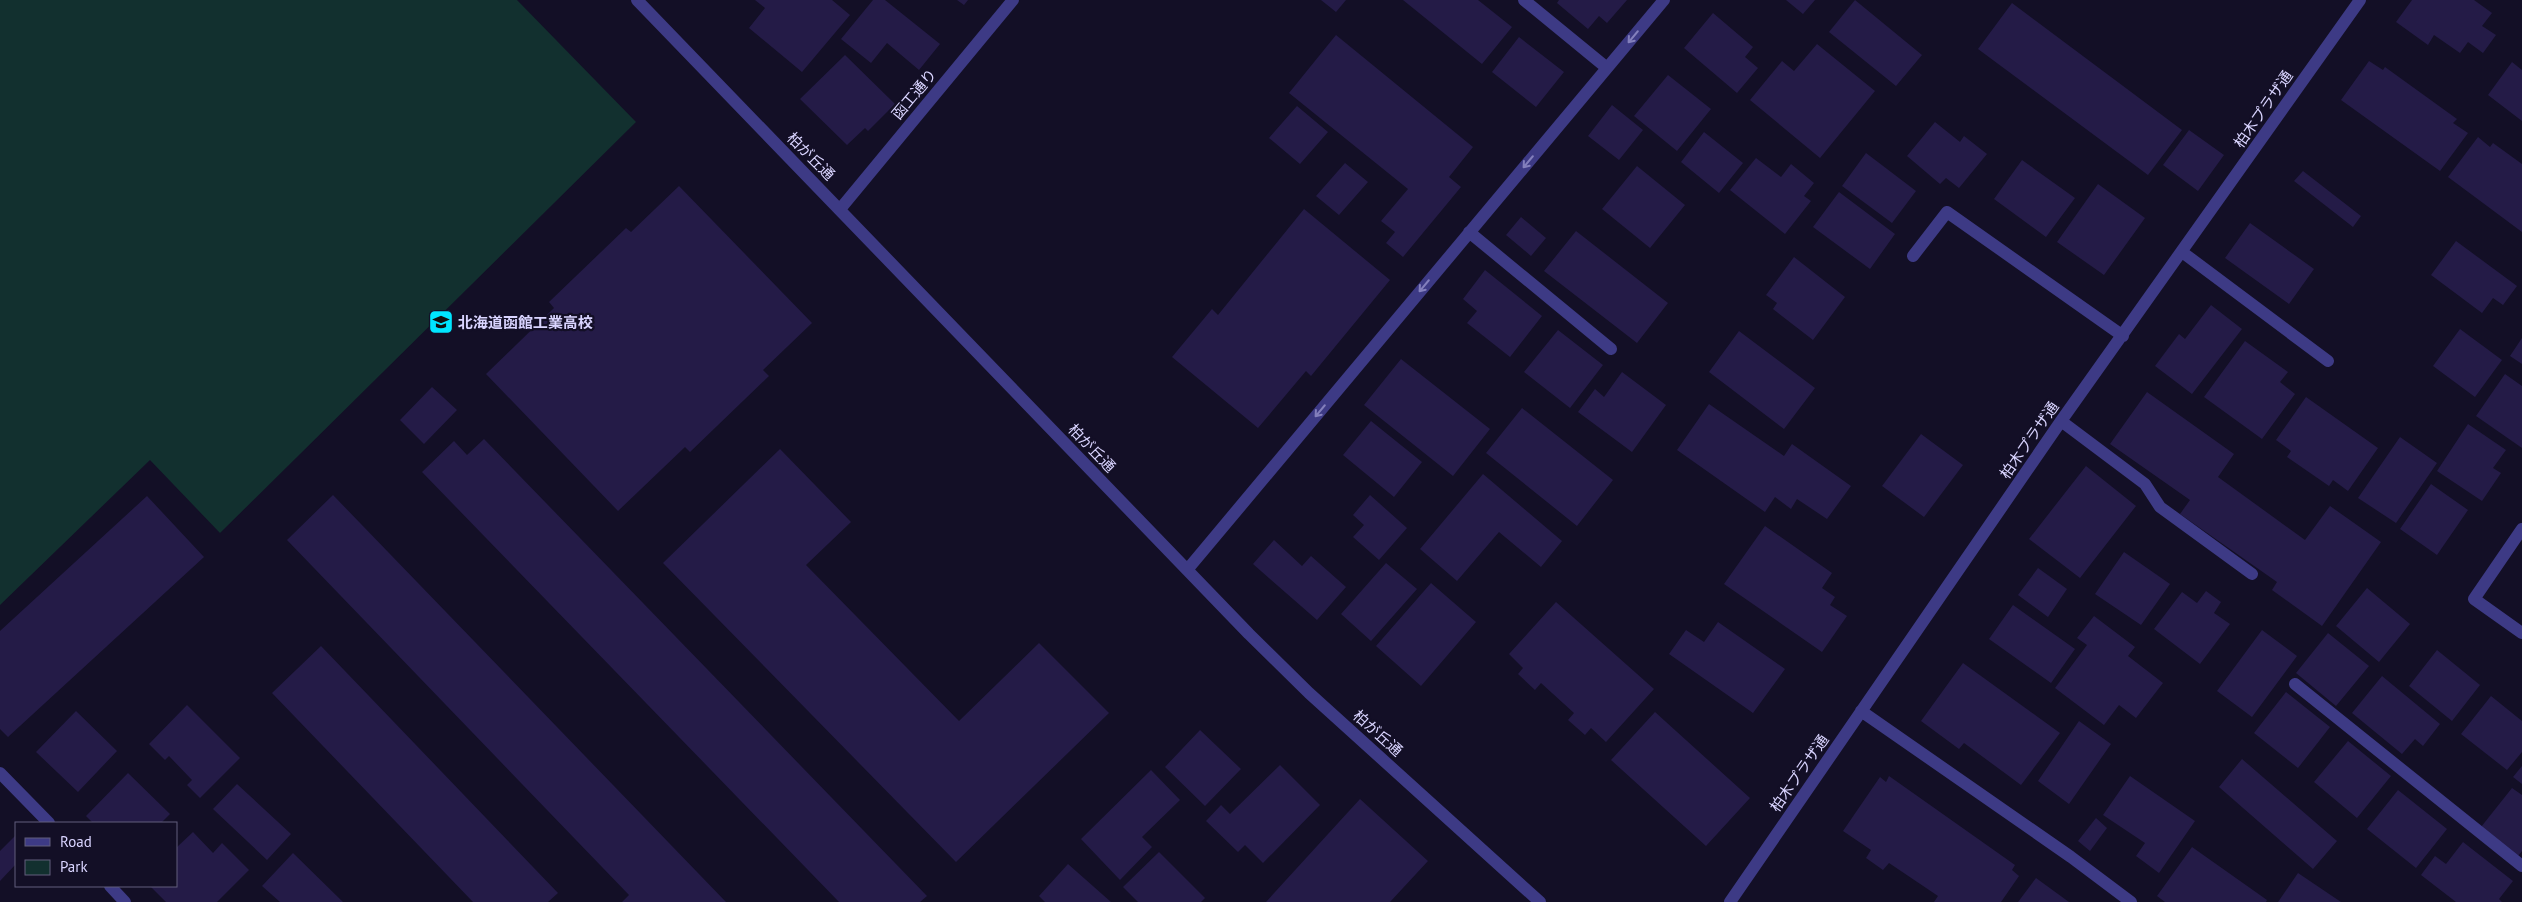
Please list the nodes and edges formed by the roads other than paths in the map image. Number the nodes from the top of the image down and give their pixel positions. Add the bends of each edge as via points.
1 (637, 0) edge
2 (1013, 0) edge
3 (1524, 0) edge
4 (1664, 0) edge
5 (2360, 0) edge
6 (1607, 68) junction
7 (841, 208) junction
8 (1469, 232) junction
9 (2182, 252) junction
10 (1913, 256) dead end
11 (2123, 336) junction
12 (1611, 349) dead end
13 (2328, 361) dead end
14 (2061, 421) junction
15 (2522, 529) edge
16 (1187, 570) junction
17 (2252, 574) dead end
18 (2522, 633) edge
19 (2295, 684) dead end
20 (1861, 711) junction
21 (0, 773) edge
22 (48, 822) edge
23 (2522, 866) edge
24 (111, 887) edge
25 (125, 902) edge
26 (1540, 902) edge
27 (1730, 902) edge
28 (2131, 902) edge

1 - 7 street, 柏が丘通
2 - 7 street, 函工通り
3 - 6 street
4 -> 6 street
5 - 9 street, 柏木プラザ通
6 -> 8 street
7 - 16 street, 柏が丘通
8 - 12 street
8 -> 16 street
9 - 11 street, 柏木プラザ通
9 - 13 street
10 - 11 street via 1947,212
11 - 14 street, 柏木プラザ通
14 - 17 street via 2145,484 2160,507
14 - 20 street, 柏木プラザ通
15 - 18 street via 2474,600
16 - 26 street, 柏が丘通 via 1309,693
19 - 23 street
20 - 27 street, 柏木プラザ通
20 - 28 street
21 - 22 street
24 - 25 street

